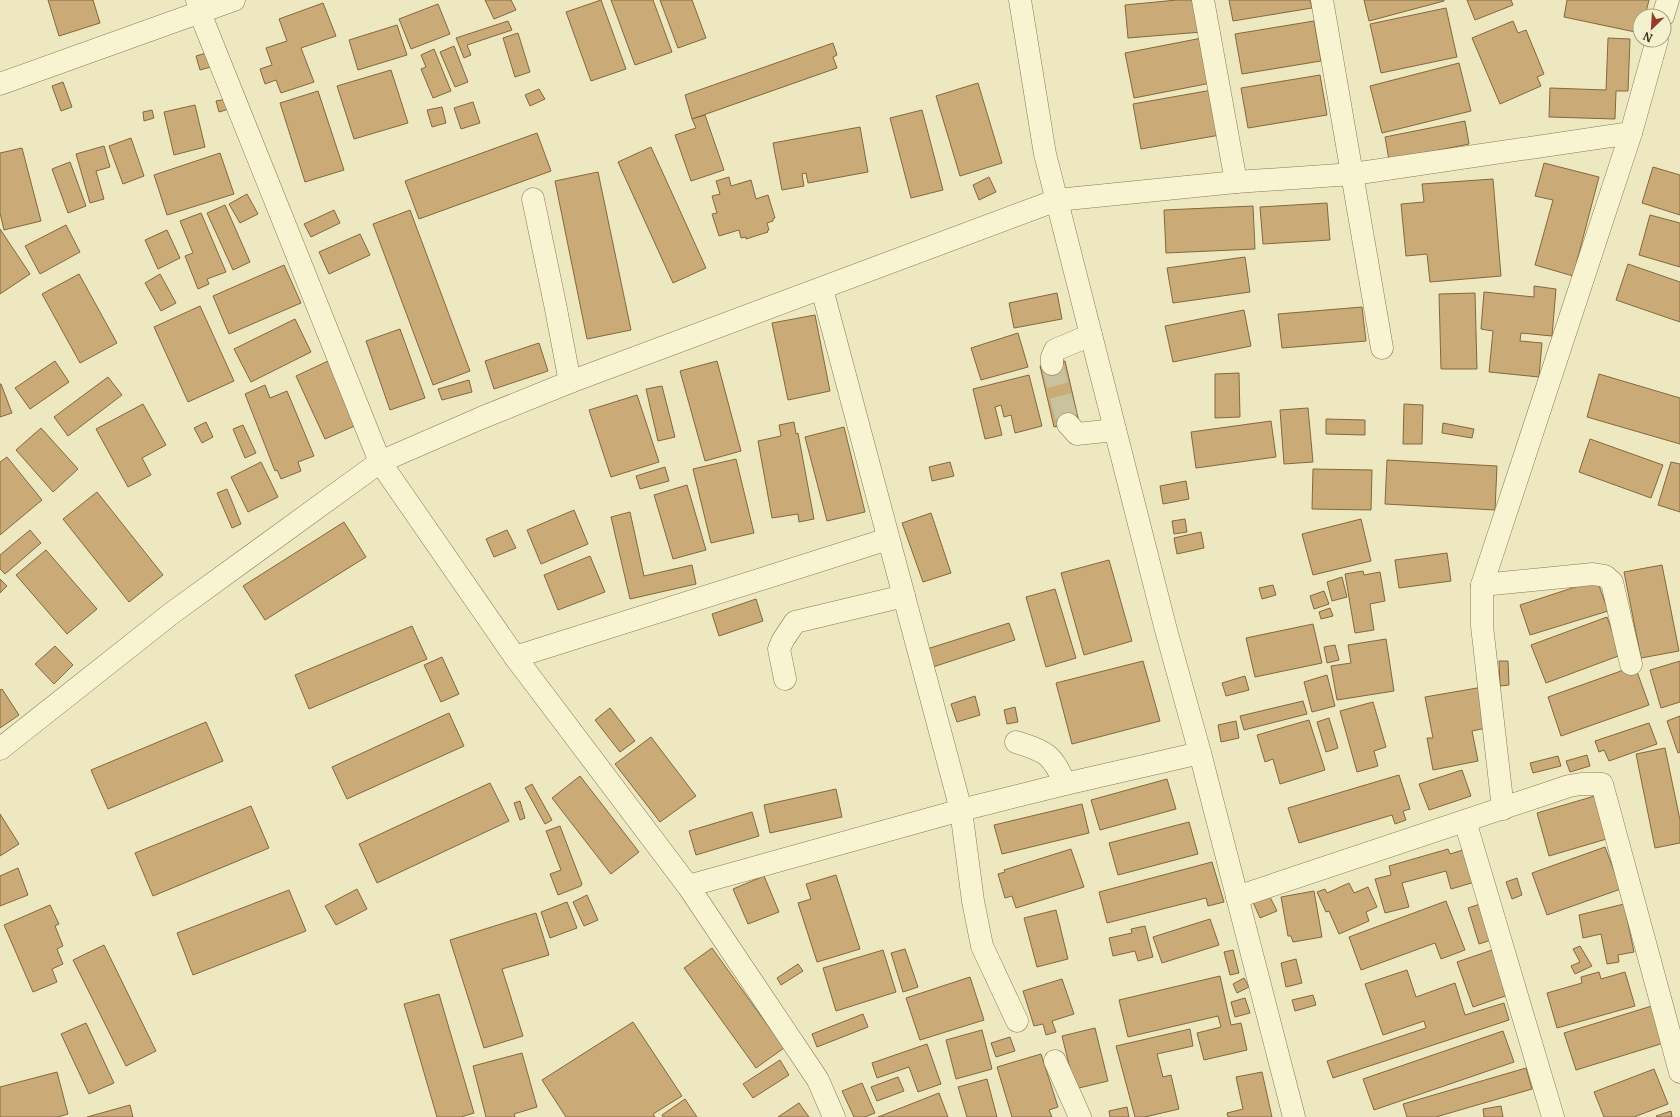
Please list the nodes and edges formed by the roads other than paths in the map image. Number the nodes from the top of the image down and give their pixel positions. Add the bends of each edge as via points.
1 (234, 0) edge
2 (1020, 0) edge
3 (1203, 0) edge
4 (1322, 0) edge
5 (198, 6) edge
6 (1654, 48) edge
7 (0, 84) edge
8 (1631, 133) junction
9 (1353, 174) junction
10 (1236, 182) junction
11 (533, 199) dead end
12 (1057, 200) junction
13 (822, 288) junction
14 (1091, 335) junction
15 (1382, 348) dead end
16 (1052, 364) tunnel mouth
17 (570, 382) junction
18 (1068, 424) tunnel mouth
19 (1115, 430) junction
20 (380, 462) junction
21 (888, 540) junction
22 (1482, 585) junction
23 (904, 596) junction
24 (515, 658) junction
25 (1631, 664) dead end
26 (785, 679) dead end
27 (1016, 742) dead end
28 (0, 749) edge
29 (1200, 753) junction
30 (1065, 784) junction
31 (1503, 809) junction
32 (961, 810) junction
33 (1465, 821) junction
34 (688, 886) junction
35 (1237, 896) junction
36 (1017, 1021) dead end
37 (1056, 1061) dead end
38 (1680, 1072) edge
39 (834, 1117) edge
40 (1080, 1117) edge
41 (1294, 1117) edge
42 (1553, 1117) edge

1 - 5 street
2 - 12 street via 1045,154
3 - 10 street
4 - 9 street
5 - 7 street
5 - 20 street
6 - 8 street
8 - 9 street
8 - 22 street
9 - 10 street
9 - 15 street
10 - 12 street
11 - 17 street
12 - 13 street
12 - 14 street
13 - 17 street
13 - 21 street
14 - 16 street via 1055,350
14 - 19 street
17 - 20 street
18 - 19 street via 1077,434
19 - 29 street
20 - 24 street
20 - 28 street via 172,613
21 - 23 street
21 - 24 street
22 - 25 street via 1594,574 1605,576 1612,582
22 - 31 street via 1482,626
23 - 26 street via 795,622 782,640 779,649
23 - 32 street
24 - 34 street
27 - 30 street via 1047,754 1057,766
29 - 30 street
29 - 35 street
30 - 32 street
31 - 33 street
31 - 38 street via 1569,786 1602,784
32 - 34 street
32 - 36 street via 973,901 982,946
33 - 35 street
33 - 42 street
34 - 39 street via 818,1080
35 - 41 street
37 - 40 street

